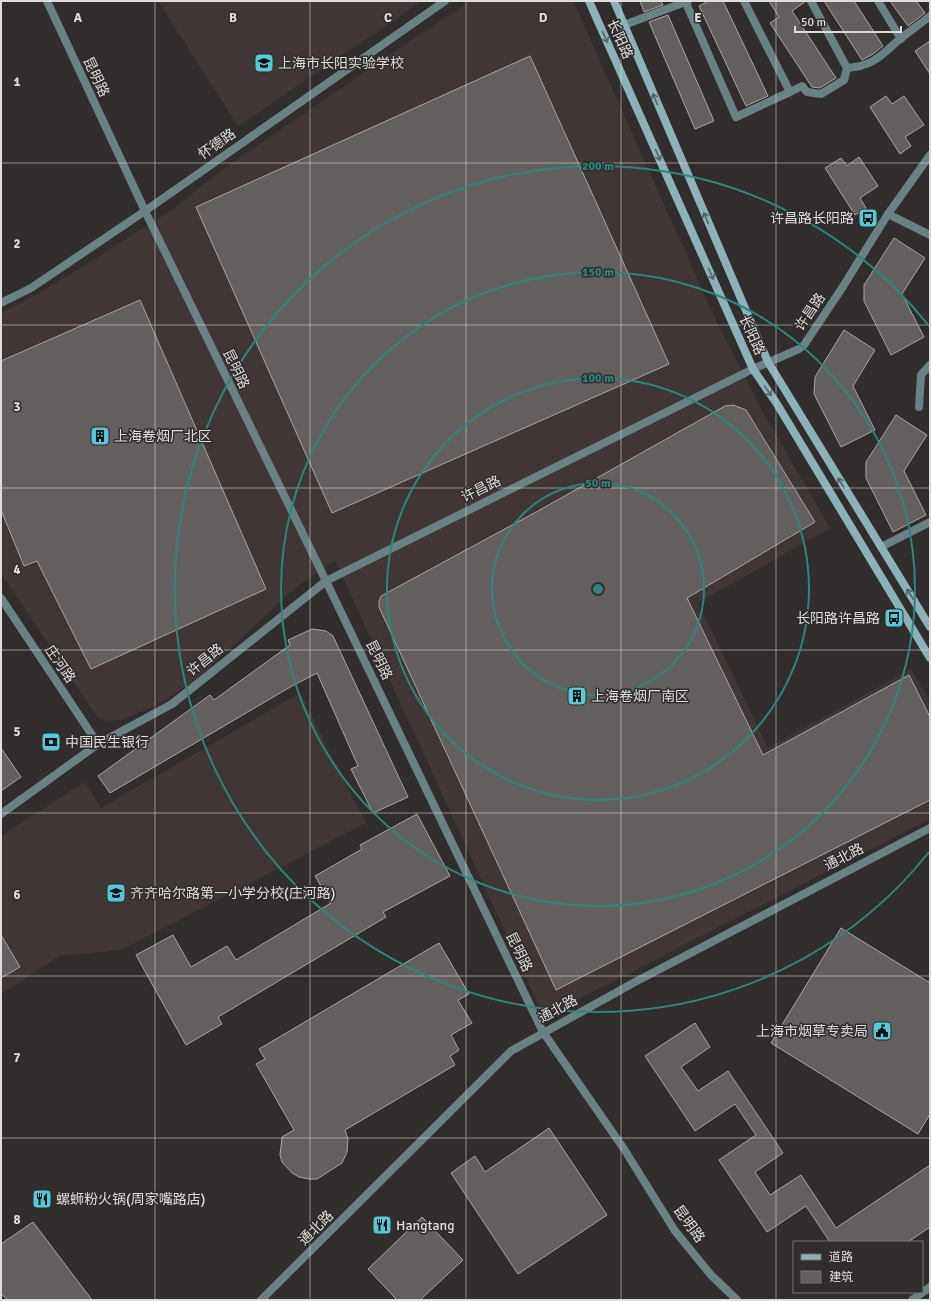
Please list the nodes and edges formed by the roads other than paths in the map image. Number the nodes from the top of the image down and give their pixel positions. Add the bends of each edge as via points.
1 (47, 1) edge
2 (444, 1) edge
3 (589, 1) edge
4 (614, 1) edge
5 (686, 1) edge
6 (744, 1) edge
7 (811, 1) edge
8 (878, 1) edge
9 (930, 16) edge
10 (624, 25) junction
11 (901, 39) junction
12 (847, 68) junction
13 (790, 92) junction
14 (930, 155) edge
15 (145, 211) junction
16 (888, 214) junction
17 (930, 235) edge
18 (1, 303) edge
19 (768, 362) junction
20 (930, 365) edge
21 (753, 369) junction
22 (919, 407) dead end
23 (930, 522) edge
24 (881, 547) junction
25 (326, 581) junction
26 (1, 598) edge
27 (930, 627) edge
28 (930, 658) edge
29 (98, 744) junction
30 (1, 814) edge
31 (930, 828) edge
32 (543, 1032) junction
33 (922, 1293) edge
34 (261, 1300) edge
35 (737, 1300) edge
36 (912, 1300) edge

1 - 15 street, 昆明路
2 - 15 street, 怀德路
3 -> 21 main road, 长阳路
4 - 10 main road, 长阳路
5 - 10 street
5 - 13 street via 736,117
6 - 13 street
7 - 12 street
8 - 11 street
9 - 11 street
19 -> 10 main road, 长阳路
11 - 12 street via 881,57 861,67
12 - 13 street via 844,80 820,94 807,92 802,86
14 - 16 street, 许昌路
15 - 18 street, 怀德路 via 31,288
15 - 25 street, 昆明路
16 - 17 street
16 - 19 street, 许昌路 via 808,340 799,349
19 - 21 street, 许昌路
24 -> 19 main road, 长阳路
20 - 22 street via 920,374
21 - 25 street, 许昌路
21 -> 28 main road, 长阳路 via 777,404
23 - 24 street
27 -> 24 main road, 长阳路
25 - 29 street, 许昌路 via 172,704
25 - 32 street, 昆明路
26 - 29 street, 庄河路
29 - 30 street, 许昌路
31 - 32 street, 通北路
32 - 34 street, 通北路 via 511,1051
32 - 35 street, 昆明路 via 624,1148 676,1231 712,1275
33 - 36 street

